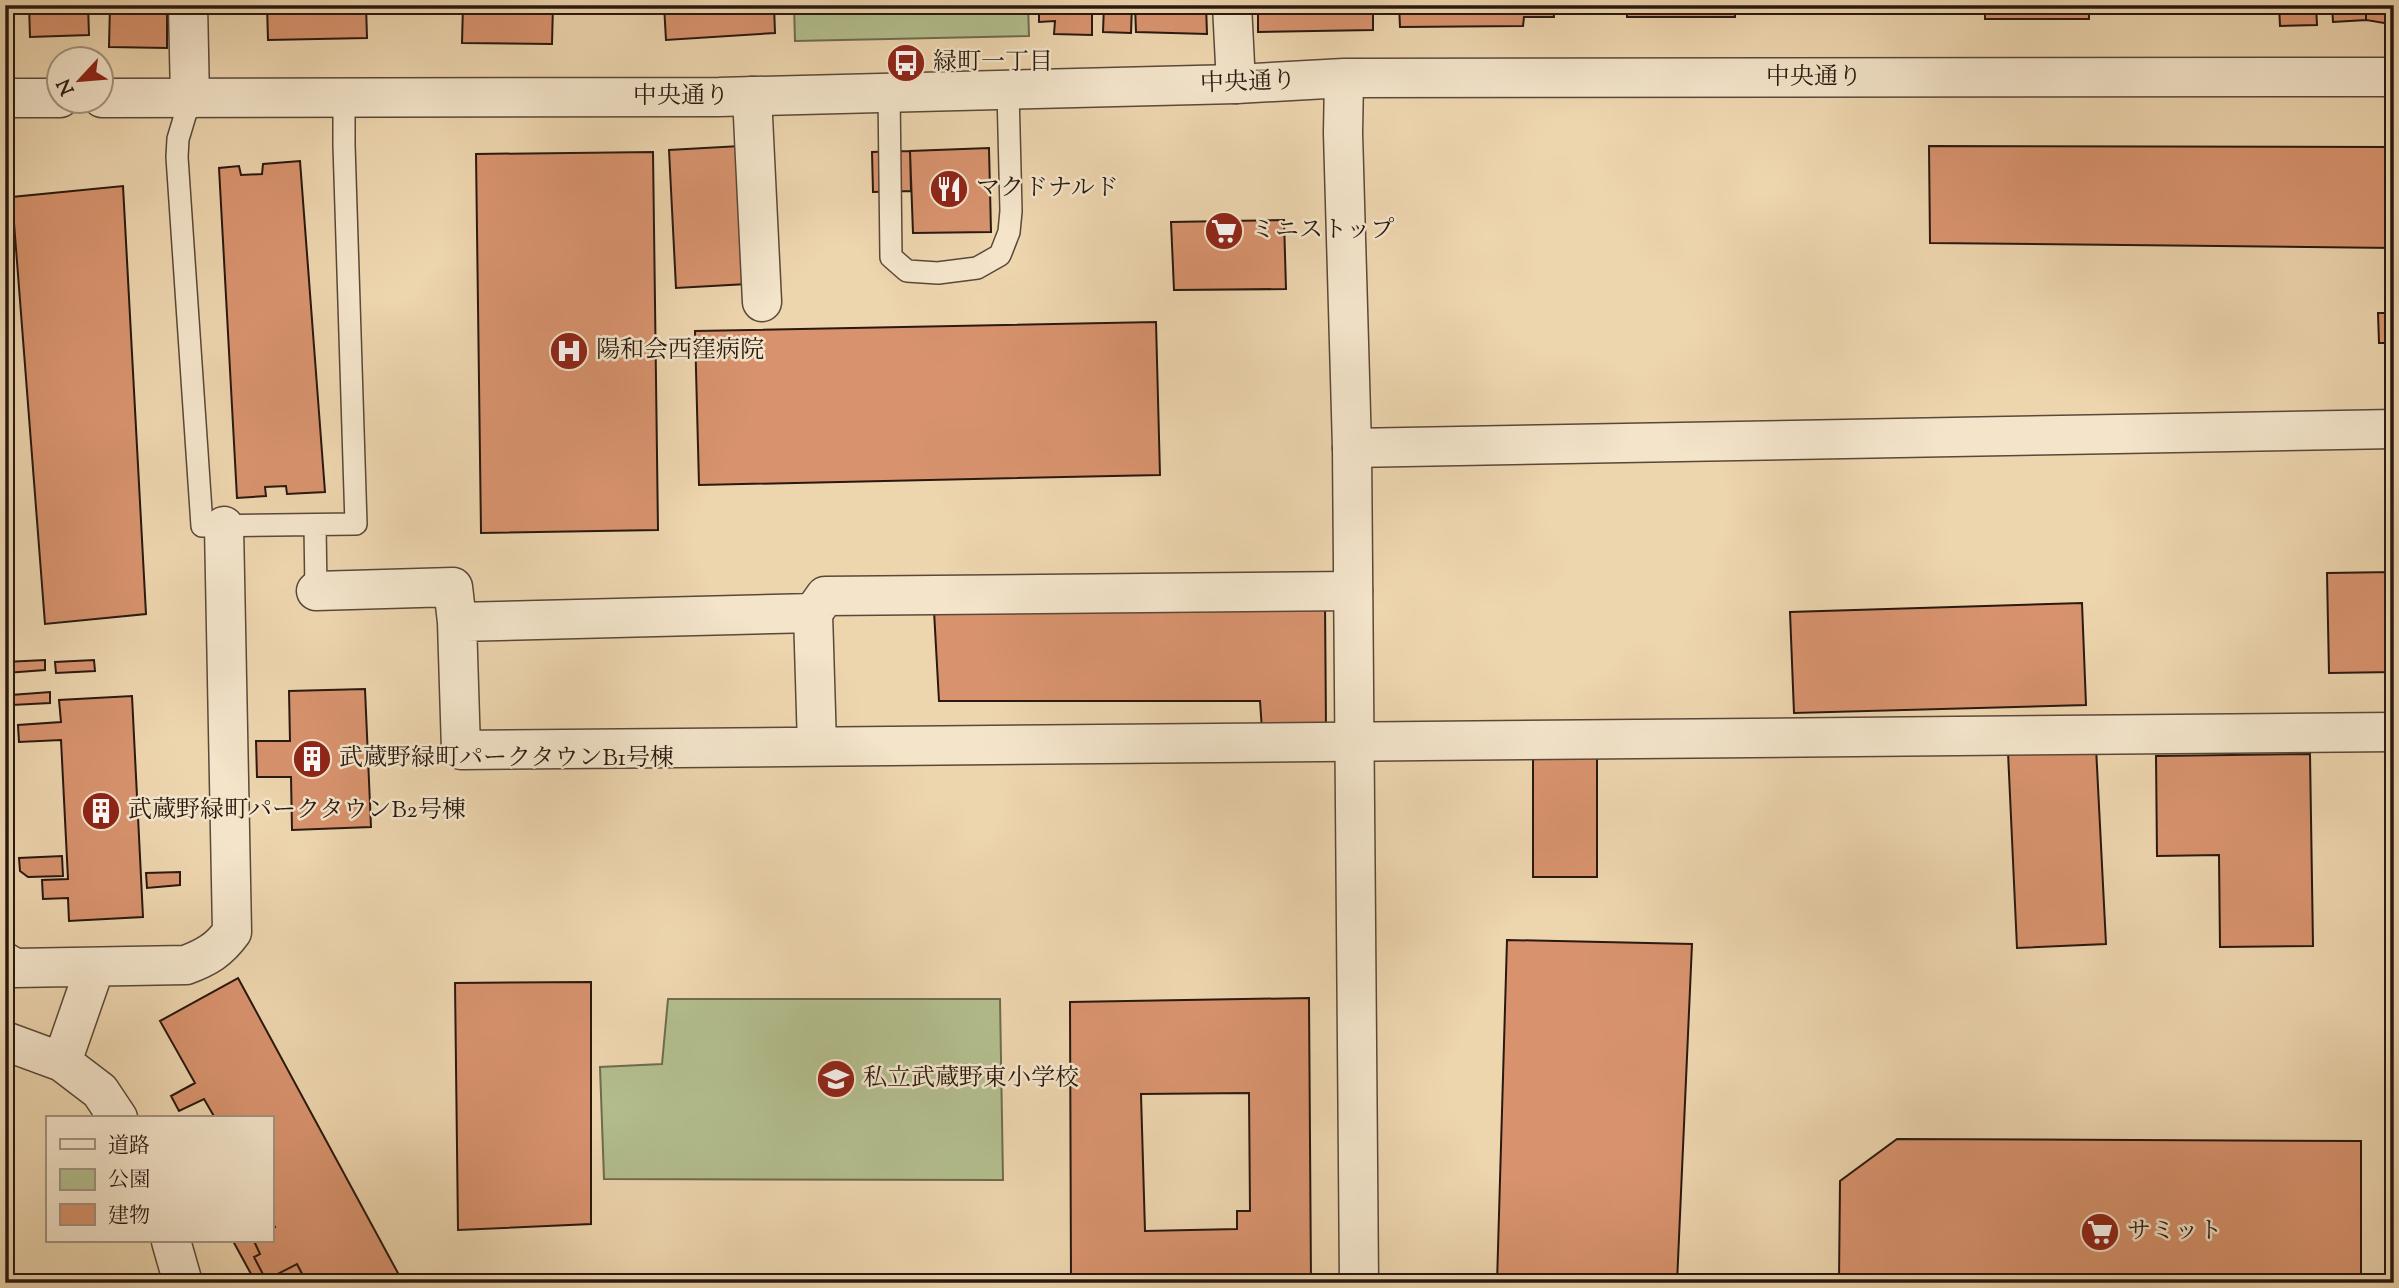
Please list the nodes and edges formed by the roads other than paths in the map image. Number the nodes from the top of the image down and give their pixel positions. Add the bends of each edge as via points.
1 (188, 5) edge
2 (1232, 5) edge
3 (2394, 77) edge
4 (1344, 78) junction
5 (1236, 84) junction
6 (1008, 91) junction
7 (889, 93) junction
8 (752, 96) junction
9 (5, 98) edge
10 (46, 98) edge
11 (116, 98) edge
12 (344, 98) junction
13 (190, 99) junction
14 (762, 302) dead end
15 (2394, 429) edge
16 (1352, 448) junction
17 (315, 525) junction
18 (225, 526) junction
19 (316, 591) joint
20 (1353, 591) junction
21 (813, 613) junction
22 (457, 622) junction
23 (2394, 732) edge
24 (1356, 743) junction
25 (817, 746) junction
26 (5, 962) edge
27 (95, 967) junction
28 (5, 1041) edge
29 (62, 1062) junction
30 (117, 1116) edge
31 (171, 1242) edge
32 (183, 1283) edge
33 (1359, 1283) edge

1 - 13 street
2 - 5 street
3 - 4 street, 中央通り
4 - 5 street, 中央通り
4 - 16 street
5 - 6 street, 中央通り
6 - 7 street, 中央通り
6 - 7 lane via 1009,232 1000,255 976,268 938,273 907,271 891,257
7 - 8 street, 中央通り
8 - 12 street, 中央通り
8 - 14 street
9 - 10 street
11 - 13 street, 中央通り
12 - 13 street, 中央通り
12 - 17 lane via 356,523
13 - 18 lane via 177,157 202,526
15 - 16 street
16 - 20 street
17 - 18 lane
17 - 19 lane
18 - 27 street via 232,932 221,947 186,965
19 - 22 street via 453,587
20 - 21 street via 825,596
20 - 24 street
21 - 22 street
21 - 25 street
22 - 25 street via 461,750
23 - 24 street
24 - 25 street
24 - 33 street
26 - 27 street via 15,968
27 - 29 street
28 - 29 street
29 - 30 street via 100,1091
31 - 32 street

